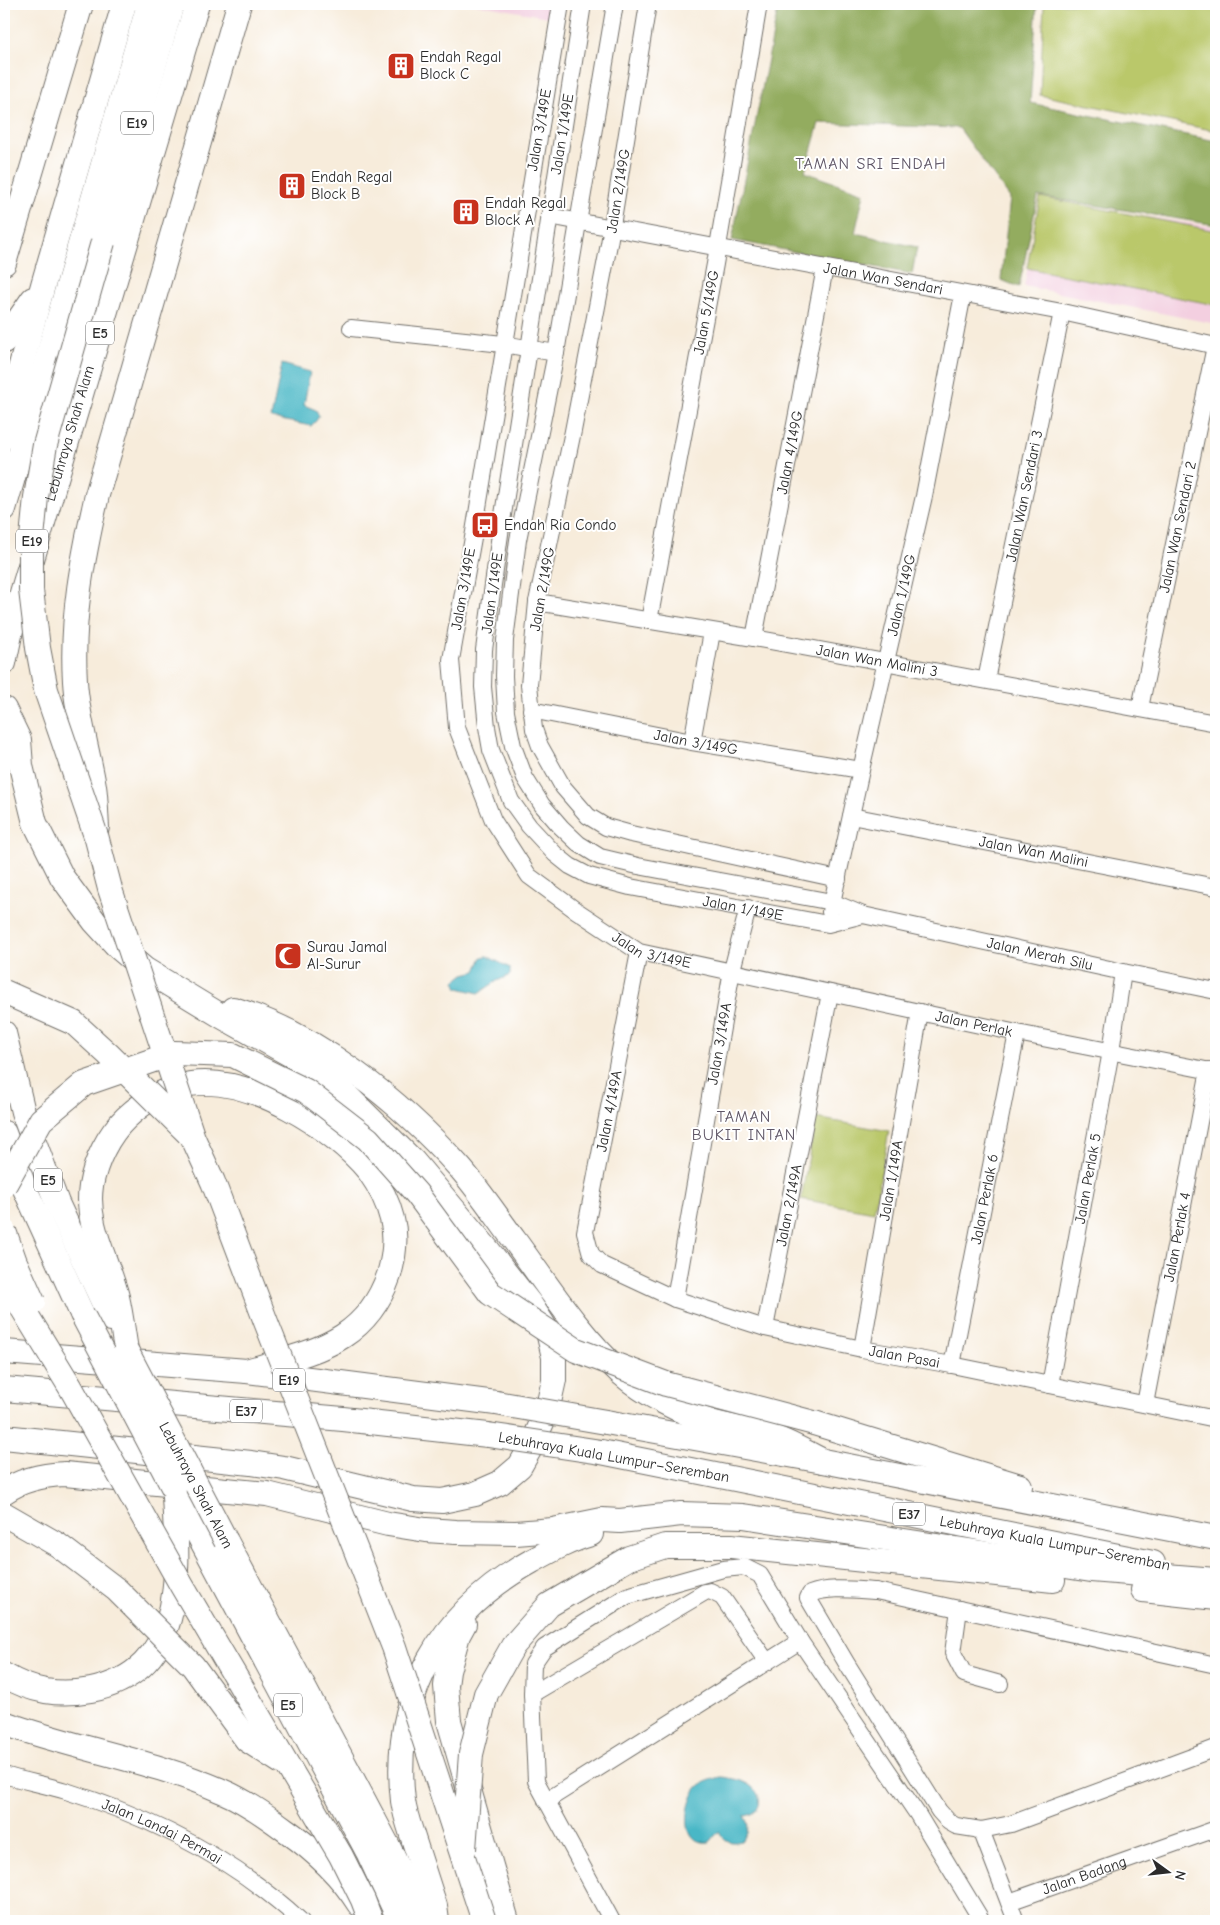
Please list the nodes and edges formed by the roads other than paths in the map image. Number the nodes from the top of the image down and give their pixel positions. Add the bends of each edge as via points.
1 (81, 4) edge
2 (124, 4) edge
3 (148, 4) edge
4 (172, 4) edge
5 (197, 4) edge
6 (239, 4) edge
7 (561, 4) edge
8 (583, 4) edge
9 (614, 4) edge
10 (648, 4) edge
11 (759, 4) edge
12 (549, 216) junction
13 (579, 221) junction
14 (611, 228) junction
15 (718, 248) junction
16 (4, 263) edge
17 (825, 268) junction
18 (43, 285) junction
19 (963, 294) junction
20 (1062, 312) junction
21 (351, 328) dead end
22 (4, 341) edge
23 (503, 344) junction
24 (1216, 346) edge
25 (529, 348) junction
26 (556, 353) junction
27 (4, 438) edge
28 (4, 509) edge
29 (537, 602) junction
30 (648, 621) junction
31 (712, 632) junction
32 (754, 638) junction
33 (4, 663) edge
34 (886, 663) junction
35 (986, 680) junction
36 (1140, 708) junction
37 (4, 709) edge
38 (531, 710) junction
39 (1216, 723) edge
40 (692, 742) junction
41 (861, 770) junction
42 (851, 816) junction
43 (97, 839) junction
44 (838, 879) junction
45 (1216, 887) edge
46 (832, 902) junction
47 (748, 908) junction
48 (863, 915) junction
49 (828, 924) junction
50 (639, 952) junction
51 (732, 970) junction
52 (1123, 972) junction
53 (1216, 991) edge
54 (4, 992) edge
55 (830, 993) junction
56 (188, 995) junction
57 (920, 1012) junction
58 (1017, 1033) junction
59 (4, 1034) edge
60 (1111, 1051) junction
61 (1213, 1071) edge
62 (4, 1133) edge
63 (193, 1138) junction
64 (4, 1173) edge
65 (14, 1187) edge
66 (4, 1231) edge
67 (602, 1265) joint
68 (4, 1278) edge
69 (675, 1299) junction
70 (765, 1328) junction
71 (862, 1349) junction
72 (126, 1350) junction
73 (4, 1352) edge
74 (952, 1365) junction
75 (247, 1371) junction
76 (1050, 1385) junction
77 (71, 1388) junction
78 (4, 1389) edge
79 (1145, 1404) junction
80 (1216, 1419) edge
81 (4, 1437) edge
82 (823, 1461) junction
83 (174, 1489) junction
84 (4, 1492) edge
85 (4, 1514) edge
86 (620, 1521) junction
87 (1144, 1524) junction
88 (1216, 1538) edge
89 (1216, 1576) edge
90 (1216, 1580) edge
91 (1216, 1598) edge
92 (477, 1600) junction
93 (959, 1608) junction
94 (800, 1641) junction
95 (767, 1662) junction
96 (1216, 1665) edge
97 (4, 1675) edge
98 (1000, 1684) dead end
99 (532, 1694) junction
100 (4, 1723) edge
101 (1216, 1748) edge
102 (287, 1765) junction
103 (4, 1774) edge
104 (546, 1801) junction
105 (1216, 1829) edge
106 (981, 1830) junction
107 (463, 1859) junction
108 (1009, 1902) junction
109 (301, 1921) edge
110 (370, 1921) edge
111 (400, 1921) edge
112 (423, 1921) edge
113 (437, 1921) edge
114 (484, 1921) edge
115 (507, 1921) edge
116 (612, 1921) edge
117 (982, 1921) edge
118 (1016, 1921) edge

1 - 16 highway
2 - 18 highway
3 - 28 highway, E19
4 - 43 highway, E19, bridge via 45,445 31,548 34,614 46,690
5 - 33 highway, Lebuhraya Shah Alam / E5
6 - 43 highway, bridge via 97,495 84,552 75,610 75,681 94,787
7 - 23 street, Jalan 3/149E
8 - 12 street, Jalan 1/149E
9 - 13 street, Jalan 1/149E
10 - 14 street, Jalan 2/149G
11 - 15 street, Jalan 5/149G
12 - 13 street, Jalan Wan Sendari
12 - 25 street, Jalan 1/149E
13 - 14 street, Jalan Wan Sendari
13 - 26 street, Jalan 1/149E
14 - 15 street, Jalan Wan Sendari
14 - 29 street, Jalan 2/149G
15 - 17 street, Jalan Wan Sendari
15 - 30 street, Jalan 5/149G
17 - 19 street, Jalan Wan Sendari
17 - 32 street, Jalan 4/149G
18 - 22 highway
18 - 27 highway
19 - 20 street, Jalan Wan Sendari
19 - 34 street, Jalan 1/149G via 924,496
20 - 24 street, Jalan Wan Sendari
20 - 35 street, Jalan Wan Sendari 3
21 - 23 street
23 - 25 street
23 - 50 street, Jalan 3/149E via 451,660 457,728 492,820 530,876
24 - 36 street, Jalan Wan Sendari 2
25 - 26 street
25 - 47 street, Jalan 1/149E via 484,650 486,727 499,771 511,801 529,826 570,866 589,876 630,887
26 - 46 street, Jalan 1/149E via 518,540 505,640 506,712 513,746 525,778 561,827 579,844 600,856
29 - 30 street, Jalan Wan Malini 3
29 - 38 street, Jalan 2/149G via 529,685
30 - 31 street, Jalan Wan Malini 3
31 - 32 street, Jalan Wan Malini 3
31 - 40 street
32 - 34 street, Jalan Wan Malini 3
34 - 35 street, Jalan Wan Malini 3
34 - 41 street, Jalan 1/149G
35 - 36 street, Jalan Wan Malini 3
36 - 39 street, Jalan Wan Malini 3
37 - 56 highway via 19,740 21,766 35,822 62,877 118,947 144,969
38 - 40 street, Jalan 3/149G
38 - 44 street, Jalan 2/149G via 540,746 563,788 588,816 606,827
40 - 41 street, Jalan 3/149G
41 - 42 street, Jalan 1/149G
42 - 44 street, Jalan 1/149G
42 - 45 street, Jalan Wan Malini
43 - 63 highway, E19, bridge via 110,889
44 - 46 street, Jalan 1/149G
46 - 48 street, Jalan Merah Silu
46 - 49 street, Jalan 1/149G
47 - 49 street, Jalan 1/149E
47 - 51 street, Jalan 3/149A
48 - 49 street, Jalan Merah Silu
48 - 52 street, Jalan Merah Silu
50 - 51 street, Jalan 3/149E
50 - 67 street, Jalan 4/149A via 585,1232 591,1254
51 - 55 street, Jalan Perlak
51 - 69 street, Jalan 3/149A
52 - 53 street, Jalan Merah Silu
52 - 60 street, Jalan Perlak 5
54 - 63 highway, bridge via 74,1023
55 - 57 street, Jalan Perlak
55 - 70 street, Jalan 2/149A
56 - 81 highway via 334,1084 413,1160 506,1272 548,1332 554,1358 554,1380 547,1411 520,1466 500,1483 475,1494 442,1501 413,1499 251,1463
56 - 82 highway via 282,1027 396,1103 460,1168 597,1349 646,1392 710,1421 793,1445
57 - 58 street, Jalan Perlak
57 - 71 street, Jalan 1/149A
58 - 60 street, Jalan Perlak
58 - 74 street, Jalan Perlak 6
59 - 72 highway, Lebuhraya Shah Alam / E5 via 23,1112 57,1203
60 - 61 street, Jalan Perlak
60 - 76 street, Jalan Perlak 5
61 - 79 street, Jalan Perlak 4
62 - 65 highway, Lebuhraya Shah Alam / E5
63 - 107 highway, E19, bridge via 394,1647
64 - 65 highway
65 - 83 highway, Lebuhraya Shah Alam / E5, bridge
65 - 87 highway, bridge via 40,1120 84,1084 174,1053 233,1055 306,1091 368,1139 417,1194 490,1293 576,1350 666,1384 814,1423
66 - 77 highway, bridge
67 - 69 street, Jalan Pasai
68 - 77 highway, bridge
69 - 70 street, Jalan Pasai
70 - 71 street, Jalan Pasai
71 - 74 street, Jalan Pasai
72 - 75 highway via 117,1296 92,1218 91,1186 101,1155 120,1124 159,1094 191,1084 223,1085 273,1100 319,1126 358,1159 379,1187 395,1234 390,1269 369,1314 344,1336 308,1352
72 - 112 highway, Lebuhraya Shah Alam / E5, bridge via 388,1846
73 - 75 highway, E37
74 - 76 street, Jalan Pasai
75 - 82 highway, E37, bridge via 496,1403
76 - 79 street, Jalan Pasai
77 - 102 highway, bridge
78 - 89 highway, Lebuhraya Kuala Lumpur–Seremban / E37, bridge via 343,1419 488,1435 601,1452
79 - 80 street, Jalan Pasai
82 - 87 highway, E37
83 - 97 highway via 177,1568 172,1611 157,1648 125,1676 97,1688 62,1694 45,1692
83 - 111 highway, Lebuhraya Shah Alam / E5 via 368,1852
84 - 86 highway via 26,1480 65,1474 267,1494 388,1524 426,1530 516,1533 553,1530 602,1520
85 - 102 highway, bridge via 58,1545 117,1590 193,1666 247,1740
86 - 90 highway via 681,1514 743,1516 1101,1572
86 - 92 highway via 533,1560
87 - 88 highway, E37
91 - 107 highway, bridge via 731,1546 665,1546 629,1558 549,1605 513,1646 486,1694 471,1754
92 - 113 highway via 442,1638 429,1659 411,1703 403,1742 401,1777 405,1813
92 - 115 highway via 458,1635 452,1654 446,1703 448,1721
93 - 96 street
93 - 98 street via 953,1647 957,1663 964,1674
93 - 106 street via 876,1591 823,1591 810,1594 808,1598 939,1811 956,1826
94 - 95 street
94 - 99 street via 760,1575 744,1567 724,1569 628,1596 544,1648 533,1664
94 - 117 street via 918,1815
95 - 99 street via 722,1597 710,1591
95 - 104 street
99 - 104 street via 536,1781
100 - 110 highway via 197,1780 245,1802 300,1840 322,1860 356,1899
101 - 106 street via 1011,1824
102 - 110 highway, bridge via 341,1856
103 - 109 street, Jalan Landai Permai via 108,1806 186,1840 240,1871
104 - 116 street
105 - 108 street, Jalan Badang
106 - 108 street
107 - 114 highway, E19, bridge
108 - 118 street

